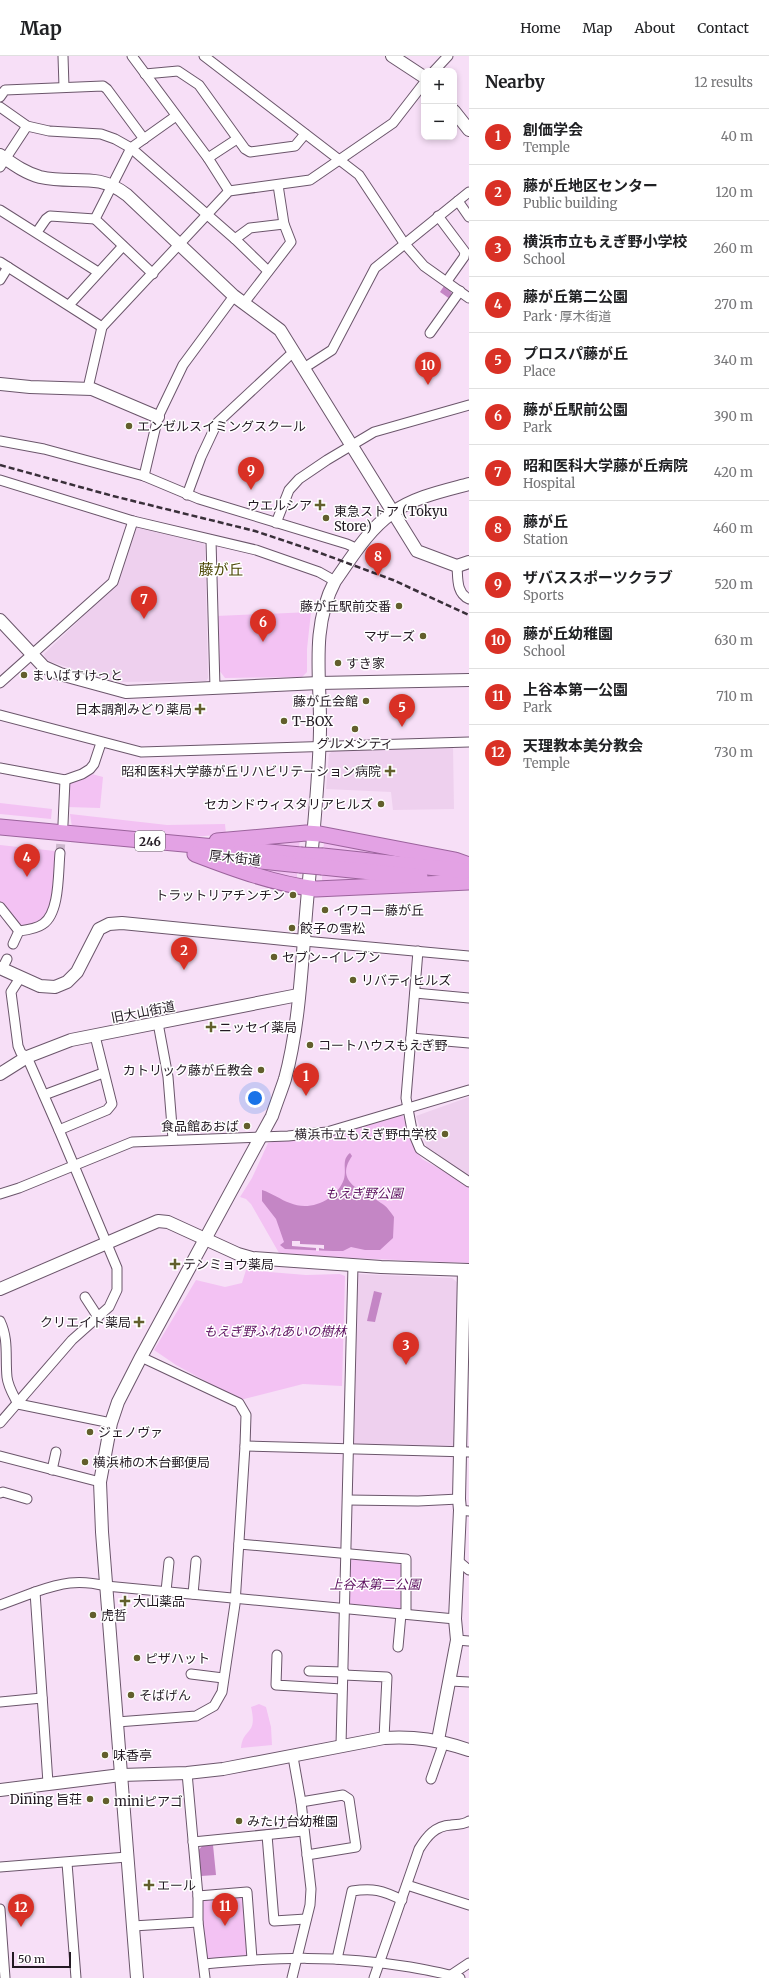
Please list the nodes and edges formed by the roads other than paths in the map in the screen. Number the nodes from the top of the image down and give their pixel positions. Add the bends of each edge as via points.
1 (63, 56) edge
2 (132, 56) edge
3 (204, 56) edge
4 (392, 56) edge
5 (448, 56) edge
6 (437, 68) edge
7 (145, 74) junction
8 (421, 75) edge
9 (64, 87) junction
10 (421, 87) edge
11 (0, 97) edge
12 (0, 107) edge
13 (457, 115) edge
14 (176, 116) junction
15 (27, 126) junction
16 (469, 130) edge
17 (305, 134) junction
18 (238, 139) junction
19 (144, 140) junction
20 (131, 148) junction
21 (208, 158) junction
22 (339, 159) junction
23 (2, 160) edge
24 (113, 185) junction
25 (278, 185) junction
26 (229, 191) junction
27 (469, 192) edge
28 (458, 201) junction
29 (0, 210) edge
30 (207, 214) junction
31 (438, 216) junction
32 (469, 217) edge
33 (95, 219) junction
34 (284, 224) junction
35 (37, 232) junction
36 (235, 239) junction
37 (404, 243) junction
38 (180, 244) junction
39 (123, 246) junction
40 (4, 264) edge
41 (268, 271) junction
42 (98, 272) junction
43 (153, 274) junction
44 (0, 280) edge
45 (447, 282) junction
46 (460, 292) junction
47 (234, 296) junction
48 (469, 298) edge
49 (244, 303) junction
50 (69, 305) junction
51 (102, 327) junction
52 (430, 333) dead end
53 (295, 354) junction
54 (304, 368) junction
55 (0, 384) edge
56 (88, 388) junction
57 (469, 405) edge
58 (158, 417) junction
59 (0, 441) edge
60 (352, 445) junction
61 (144, 476) junction
62 (0, 480) edge
63 (469, 484) edge
64 (187, 494) junction
65 (393, 512) junction
66 (133, 521) junction
67 (276, 522) junction
68 (211, 540) junction
69 (358, 549) junction
70 (463, 564) edge
71 (335, 581) junction
72 (469, 599) edge
73 (0, 620) edge
74 (32, 656) junction
75 (469, 680) edge
76 (0, 683) edge
77 (319, 683) junction
78 (215, 688) junction
79 (0, 716) edge
80 (469, 742) edge
81 (101, 743) junction
82 (319, 746) junction
83 (0, 768) edge
84 (65, 780) junction
85 (63, 824) tunnel mouth
86 (0, 827) edge
87 (313, 833) junction
88 (0, 836) edge
89 (194, 850) junction
90 (60, 853) tunnel mouth
91 (322, 862) junction
92 (469, 865) edge
93 (469, 871) edge
94 (469, 882) edge
95 (308, 888) junction
96 (2, 912) edge
97 (19, 931) junction
98 (304, 941) junction
99 (13, 944) dead end
100 (418, 951) junction
101 (469, 956) edge
102 (3, 965) edge
103 (20, 978) junction
104 (415, 993) junction
105 (298, 995) junction
106 (469, 998) edge
107 (158, 1023) junction
108 (94, 1036) junction
109 (411, 1038) junction
110 (469, 1043) edge
111 (26, 1057) junction
112 (103, 1073) junction
113 (0, 1074) edge
114 (469, 1090) edge
115 (44, 1095) junction
116 (408, 1108) junction
117 (59, 1130) junction
118 (262, 1136) junction
119 (173, 1139) junction
120 (74, 1166) junction
121 (469, 1182) edge
122 (0, 1194) edge
123 (205, 1239) junction
124 (106, 1242) junction
125 (353, 1265) junction
126 (466, 1270) edge
127 (0, 1289) edge
128 (85, 1297) dead end
129 (98, 1317) junction
130 (0, 1321) edge
131 (466, 1335) edge
132 (4, 1354) edge
133 (140, 1357) junction
134 (18, 1404) junction
135 (0, 1423) edge
136 (111, 1423) junction
137 (245, 1446) junction
138 (348, 1450) junction
139 (56, 1452) dead end
140 (465, 1452) edge
141 (0, 1456) edge
142 (52, 1470) junction
143 (100, 1482) junction
144 (0, 1493) edge
145 (27, 1499) dead end
146 (348, 1500) junction
147 (463, 1507) edge
148 (239, 1544) junction
149 (347, 1555) junction
150 (196, 1561) dead end
151 (458, 1561) junction
152 (169, 1563) dead end
153 (469, 1570) edge
154 (106, 1586) junction
155 (166, 1591) junction
156 (34, 1592) junction
157 (193, 1594) junction
158 (236, 1598) junction
159 (0, 1605) edge
160 (345, 1608) junction
161 (404, 1614) junction
162 (455, 1619) junction
163 (463, 1641) edge
164 (398, 1648) dead end
165 (277, 1654) dead end
166 (309, 1671) dead end
167 (191, 1674) dead end
168 (344, 1674) junction
169 (223, 1678) junction
170 (450, 1681) junction
171 (469, 1682) edge
172 (342, 1690) junction
173 (42, 1698) junction
174 (0, 1702) edge
175 (117, 1722) junction
176 (384, 1738) junction
177 (441, 1741) junction
178 (341, 1745) junction
179 (469, 1750) edge
180 (293, 1757) junction
181 (187, 1773) junction
182 (121, 1775) junction
183 (431, 1779) dead end
184 (48, 1783) junction
185 (0, 1790) edge
186 (301, 1802) junction
187 (467, 1825) edge
188 (303, 1831) junction
189 (267, 1835) junction
190 (194, 1842) junction
191 (308, 1855) junction
192 (127, 1857) junction
193 (67, 1863) junction
194 (0, 1867) edge
195 (407, 1884) junction
196 (198, 1896) junction
197 (402, 1900) junction
198 (469, 1905) edge
199 (0, 1909) edge
200 (306, 1919) junction
201 (198, 1922) junction
202 (133, 1926) junction
203 (297, 1958) junction
204 (337, 1959) junction
205 (252, 1960) junction
206 (380, 1962) junction
207 (469, 1963) edge
208 (204, 1964) junction
209 (448, 1977) edge
210 (6, 1978) edge
211 (76, 1978) edge
212 (137, 1978) edge
213 (205, 1978) edge
214 (292, 1978) edge
215 (374, 1978) edge
216 (460, 1978) edge

1 - 9 street
2 - 7 street
3 - 17 street
4 - 8 street
5 - 6 street
7 - 14 street
7 - 18 street via 178,71 199,85
9 - 11 street via 5,90
9 - 19 street via 103,86
10 - 22 street via 393,123
12 - 15 street
13 - 16 street
14 - 19 street
14 - 21 street
15 - 20 street via 49,132 100,134
15 - 23 street
17 - 18 street via 295,146 250,152
17 - 22 street
18 - 21 street
19 - 20 street
20 - 24 street
20 - 30 street
21 - 26 street
22 - 25 street via 310,180
22 - 37 street via 359,175
23 - 24 street via 41,177 92,180
24 - 33 street
24 - 38 street
25 - 26 street
25 - 34 street
26 - 30 street
27 - 28 street
28 - 31 street
28 - 32 street
29 - 35 street
30 - 36 street
30 - 38 street
31 - 37 street
31 - 45 street via 465,252
33 - 35 street via 50,216
33 - 39 street
34 - 36 street via 250,228
34 - 41 street via 291,242
35 - 42 street
36 - 41 street
37 - 45 street via 424,266
37 - 54 street via 375,268 332,350
38 - 43 street
38 - 47 street
39 - 42 street
39 - 43 street
40 - 44 street
40 - 50 street
41 - 49 street
42 - 50 street
43 - 51 street
45 - 46 street
46 - 48 street
46 - 52 street
47 - 49 street
47 - 58 street via 183,365
49 - 53 street via 280,330
50 - 51 street
51 - 56 street
53 - 54 street
53 - 64 street via 218,423
54 - 60 street
55 - 56 street
56 - 58 street
57 - 60 street via 374,432
58 - 61 street
59 - 61 street via 44,449
60 - 65 street
60 - 67 street via 299,479 285,496
61 - 64 street
62 - 66 street
63 - 65 street via 429,495
64 - 67 street
65 - 69 street via 376,527
65 - 70 street via 418,550
66 - 68 street
66 - 74 street via 113,582
67 - 69 street
68 - 71 street via 256,550 319,572
68 - 78 street
69 - 71 street
70 - 72 street via 459,588
71 - 77 street via 320,625
73 - 74 street
74 - 76 street
74 - 78 street via 53,672 126,692
75 - 77 street
77 - 78 street
77 - 82 street
79 - 81 street
80 - 82 street
81 - 82 street via 141,752
81 - 84 street via 90,769
82 - 87 street
83 - 84 street
84 - 85 street
86 - 89 highway, 厚木街道 / 246
87 - 89 highway via 232,839
87 - 92 highway via 456,860
87 - 95 street
88 - 89 highway, 厚木街道 / 246
89 - 91 highway, 厚木街道 / 246, bridge
89 - 95 highway via 229,867
90 - 97 street via 52,914 44,924
91 - 93 highway, 厚木街道 / 246
91 - 94 highway, 厚木街道 / 246
94 - 95 highway
95 - 98 street
96 - 97 street
97 - 99 street
98 - 100 street
98 - 103 street via 122,923 109,924 99,929 77,972 67,982 55,987 40,986
98 - 105 street
100 - 101 street
100 - 104 street
102 - 103 street
103 - 111 street via 11,992 18,1046 21,1054
104 - 106 street
104 - 109 street
105 - 107 street, 旧大山街道
105 - 118 street via 285,1078
107 - 108 street, 旧大山街道
107 - 119 street via 168,1077
108 - 111 street, 旧大山街道 via 71,1040
108 - 112 street
109 - 110 street
109 - 116 street via 406,1098
111 - 113 street, 旧大山街道
111 - 115 street
112 - 115 street
112 - 117 street via 112,1104 107,1110
114 - 116 street
115 - 117 street
116 - 118 street via 327,1132
116 - 121 street via 412,1130 420,1149
117 - 120 street
118 - 119 street
118 - 123 street
119 - 120 street via 132,1142
120 - 122 street
120 - 124 street
123 - 124 street via 168,1222 158,1221
123 - 125 street via 252,1258
123 - 133 street
124 - 127 street
124 - 129 street via 117,1268 117,1290 109,1307
125 - 126 street
125 - 138 street
126 - 131 street
128 - 129 street
129 - 134 street via 72,1340
130 - 132 street via 6,1338
131 - 140 street
132 - 134 street via 7,1378
133 - 136 street via 118,1402
133 - 137 street via 239,1403 246,1415
134 - 135 street
134 - 136 street
136 - 143 street
137 - 138 street
137 - 148 street
138 - 140 street
138 - 146 street
139 - 142 street
140 - 147 street
141 - 142 street
142 - 143 street
143 - 154 street
144 - 145 street via 10,1498
146 - 147 street via 418,1501
146 - 149 street
147 - 151 street
148 - 149 street
148 - 158 street
149 - 160 street
149 - 161 street via 406,1560
150 - 157 street via 192,1573
151 - 153 street
151 - 162 street
152 - 155 street
154 - 155 street
154 - 156 street via 65,1582
154 - 175 street
155 - 157 street
156 - 159 street
156 - 173 street
157 - 158 street
158 - 160 street
158 - 169 street
160 - 161 street
160 - 168 street
161 - 162 street
161 - 164 street
162 - 163 street
163 - 170 street
165 - 172 street via 276,1685
166 - 168 street
167 - 169 street
168 - 172 street
168 - 176 street via 387,1677
169 - 175 street via 222,1692 218,1700 205,1712 196,1716
170 - 171 street
170 - 177 street
172 - 178 street
173 - 174 street
173 - 184 street
175 - 182 street
176 - 177 street via 408,1737
176 - 178 street
177 - 179 street
177 - 183 street
178 - 180 street
180 - 181 street
180 - 186 street
181 - 182 street
181 - 190 street
182 - 184 street
182 - 192 street
184 - 185 street
186 - 188 street
186 - 191 street via 343,1796 349,1799 356,1847
187 - 195 street via 449,1825 435,1829 420,1849
188 - 189 street
188 - 191 street
189 - 190 street
189 - 200 street via 274,1921
190 - 196 street
191 - 200 street via 311,1889
192 - 193 street
192 - 202 street
193 - 194 street
193 - 211 street
195 - 197 street
195 - 198 street
196 - 201 street
196 - 205 street via 247,1892
197 - 204 street via 372,1889 352,1891
197 - 206 street
199 - 210 street
200 - 203 street
201 - 202 street
201 - 208 street
202 - 212 street
203 - 204 street
203 - 205 street
203 - 214 street
204 - 206 street
205 - 208 street
206 - 209 street
206 - 215 street
207 - 209 street
208 - 213 street
209 - 216 street

